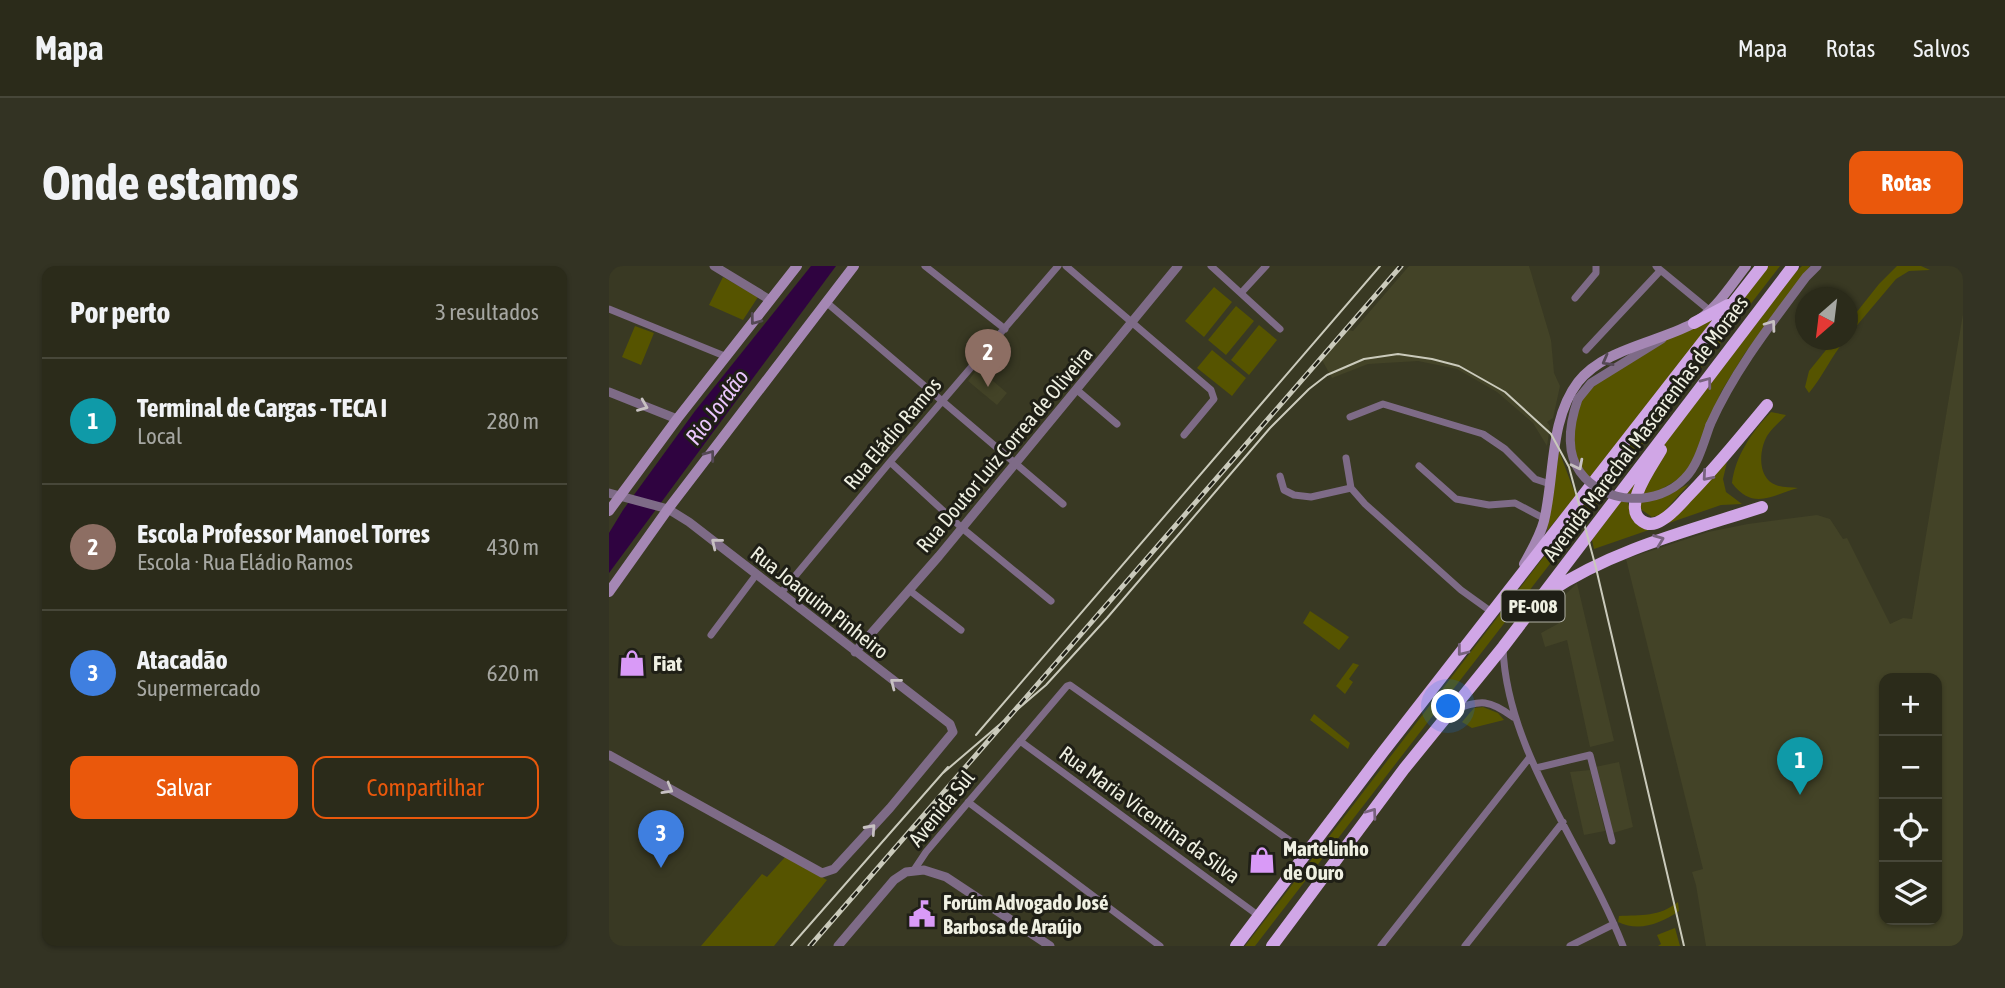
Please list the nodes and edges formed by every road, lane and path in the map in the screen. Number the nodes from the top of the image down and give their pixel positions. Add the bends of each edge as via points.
1 (714, 266) edge
2 (797, 266) edge
3 (854, 266) edge
4 (925, 266) edge
5 (1058, 266) edge
6 (1066, 266) edge
7 (1178, 266) edge
8 (1211, 266) edge
9 (1266, 266) edge
10 (1596, 266) edge
11 (1746, 266) edge
12 (1762, 266) edge
13 (1793, 266) edge
14 (1799, 266) edge
15 (1817, 266) edge
16 (1657, 268) edge
17 (1242, 292) junction
18 (1773, 292) junction
19 (1575, 298) dead end
20 (770, 300) junction
21 (1735, 301) junction
22 (826, 302) junction
23 (609, 309) edge
24 (1709, 310) junction
25 (1132, 322) junction
26 (1694, 323) junction
27 (1005, 329) junction
28 (1280, 329) dead end
29 (1669, 334) junction
30 (1586, 349) dead end
31 (727, 357) junction
32 (1077, 390) junction
33 (609, 393) edge
34 (943, 400) junction
35 (1767, 405) dead end
36 (1350, 417) dead end
37 (1678, 418) junction
38 (677, 419) junction
39 (1117, 424) dead end
40 (1184, 435) dead end
41 (1346, 458) dead end
42 (890, 462) junction
43 (1014, 464) junction
44 (1419, 466) dead end
45 (1280, 476) dead end
46 (1550, 484) junction
47 (1352, 488) junction
48 (618, 496) edge
49 (1063, 504) dead end
50 (664, 508) junction
51 (1762, 508) dead end
52 (609, 511) edge
53 (1545, 519) junction
54 (962, 528) junction
55 (757, 575) junction
56 (909, 590) junction
57 (609, 593) edge
58 (781, 593) junction
59 (1504, 598) junction
60 (1539, 598) junction
61 (1051, 601) dead end
62 (1493, 612) junction
63 (961, 630) dead end
64 (711, 635) dead end
65 (1503, 647) junction
66 (855, 652) junction
67 (1451, 712) junction
68 (1514, 717) junction
69 (950, 724) joint
70 (1020, 741) junction
71 (609, 755) edge
72 (1530, 757) junction
73 (1536, 768) junction
74 (968, 802) junction
75 (1563, 822) junction
76 (1612, 841) dead end
77 (1306, 852) junction
78 (914, 870) junction
79 (1259, 916) junction
80 (1614, 924) junction
81 (1275, 945) edge
82 (838, 946) edge
83 (1050, 946) edge
84 (1160, 946) edge
85 (1236, 946) edge
86 (1381, 946) edge
87 (1465, 946) edge
88 (1570, 946) edge
89 (1623, 946) edge

1 - 20 street
2 - 20 main road
3 - 22 main road
4 - 27 street
5 - 27 street, Rua Eládio Ramos
6 - 25 street
7 - 25 street, Rua Doutor Luiz Correa de Oliveira
8 - 17 street
9 - 17 street
10 - 19 street via 1596,273
11 - 24 main road, Avenida Marechal Mascarenhas de Moraes
12 - 21 highway, Avenida Marechal Mascarenhas de Moraes / PE-008
13 - 18 highway, Avenida Marechal Mascarenhas de Moraes / PE-008
14 - 18 highway
29 -> 15 street, bridge via 1591,383 1578,399 1571,419 1572,452 1579,472 1611,494 1646,500 1686,478 1745,361
16 - 24 street
16 - 30 street
17 - 28 street
37 -> 18 highway, Avenida Marechal Mascarenhas de Moraes / PE-008
20 -> 31 main road
21 - 26 highway
21 - 59 highway, Avenida Marechal Mascarenhas de Moraes / PE-008
22 - 34 street
50 -> 22 main road
23 - 31 street
24 - 26 main road, Avenida Marechal Mascarenhas de Moraes
25 - 32 street, Rua Doutor Luiz Correa de Oliveira
25 - 40 street via 1214,394
26 - 29 main road, Avenida Marechal Mascarenhas de Moraes
27 - 34 street, Rua Eládio Ramos
29 -> 46 main road, Avenida Marechal Mascarenhas de Moraes via 1615,356 1580,380 1565,405
31 - 38 main road
32 - 39 street
32 - 43 street, Rua Doutor Luiz Correa de Oliveira
33 -> 38 street
34 - 42 street, Rua Eládio Ramos
34 - 43 street
35 -> 37 highway via 1673,512 1652,524 1643,522 1634,508 1637,493
36 - 46 street via 1383,404 1450,423 1493,440 1535,479
37 - 60 highway, Avenida Marechal Mascarenhas de Moraes / PE-008
38 - 48 main road
41 - 47 street
42 - 54 street
42 - 58 street, Rua Eládio Ramos
43 - 49 street
43 - 54 street, Rua Doutor Luiz Correa de Oliveira
44 - 53 street via 1456,499 1489,505 1515,503
45 - 47 street via 1284,490 1303,497
46 - 53 main road, Avenida Marechal Mascarenhas de Moraes
47 - 62 street via 1433,566
48 - 50 street, Rua Joaquim Pinheiro
48 - 52 main road
55 -> 50 street, Rua Joaquim Pinheiro
50 - 57 main road
60 -> 51 highway via 1595,564 1692,527
53 - 59 main road, Avenida Marechal Mascarenhas de Moraes
54 - 56 street, Rua Doutor Luiz Correa de Oliveira
54 - 61 street
55 - 58 street, Rua Joaquim Pinheiro
55 - 64 street
56 - 63 street
56 - 66 street, Rua Doutor Luiz Correa de Oliveira
58 - 66 street, Rua Joaquim Pinheiro
59 - 62 highway, Avenida Marechal Mascarenhas de Moraes / PE-008
60 - 65 highway, Avenida Marechal Mascarenhas de Moraes / PE-008
62 -> 77 highway, Avenida Marechal Mascarenhas de Moraes / PE-008
65 - 67 highway, Avenida Marechal Mascarenhas de Moraes / PE-008
65 - 68 street via 1503,673
69 -> 66 street, Rua Joaquim Pinheiro
67 - 68 street via 1481,702
81 -> 67 highway, Avenida Marechal Mascarenhas de Moraes / PE-008
68 - 72 street
71 -> 69 street, Avenida Sul via 822,873 834,869 890,808 951,736
70 - 74 street, Avenida Sul
70 - 77 street, Avenida Sul via 1067,686 1075,686
70 - 79 street, Rua Maria Vicentina da Silva
72 - 73 street
72 - 86 street
73 - 75 street
73 - 76 street via 1590,755
74 - 78 street, Avenida Sul
74 - 84 street
75 - 80 street
75 - 87 street
77 - 79 highway, Avenida Marechal Mascarenhas de Moraes / PE-008
78 - 82 street, Avenida Sul via 894,880
78 - 83 street via 946,877
79 - 85 highway, Avenida Marechal Mascarenhas de Moraes / PE-008
80 - 88 street
80 - 89 street

